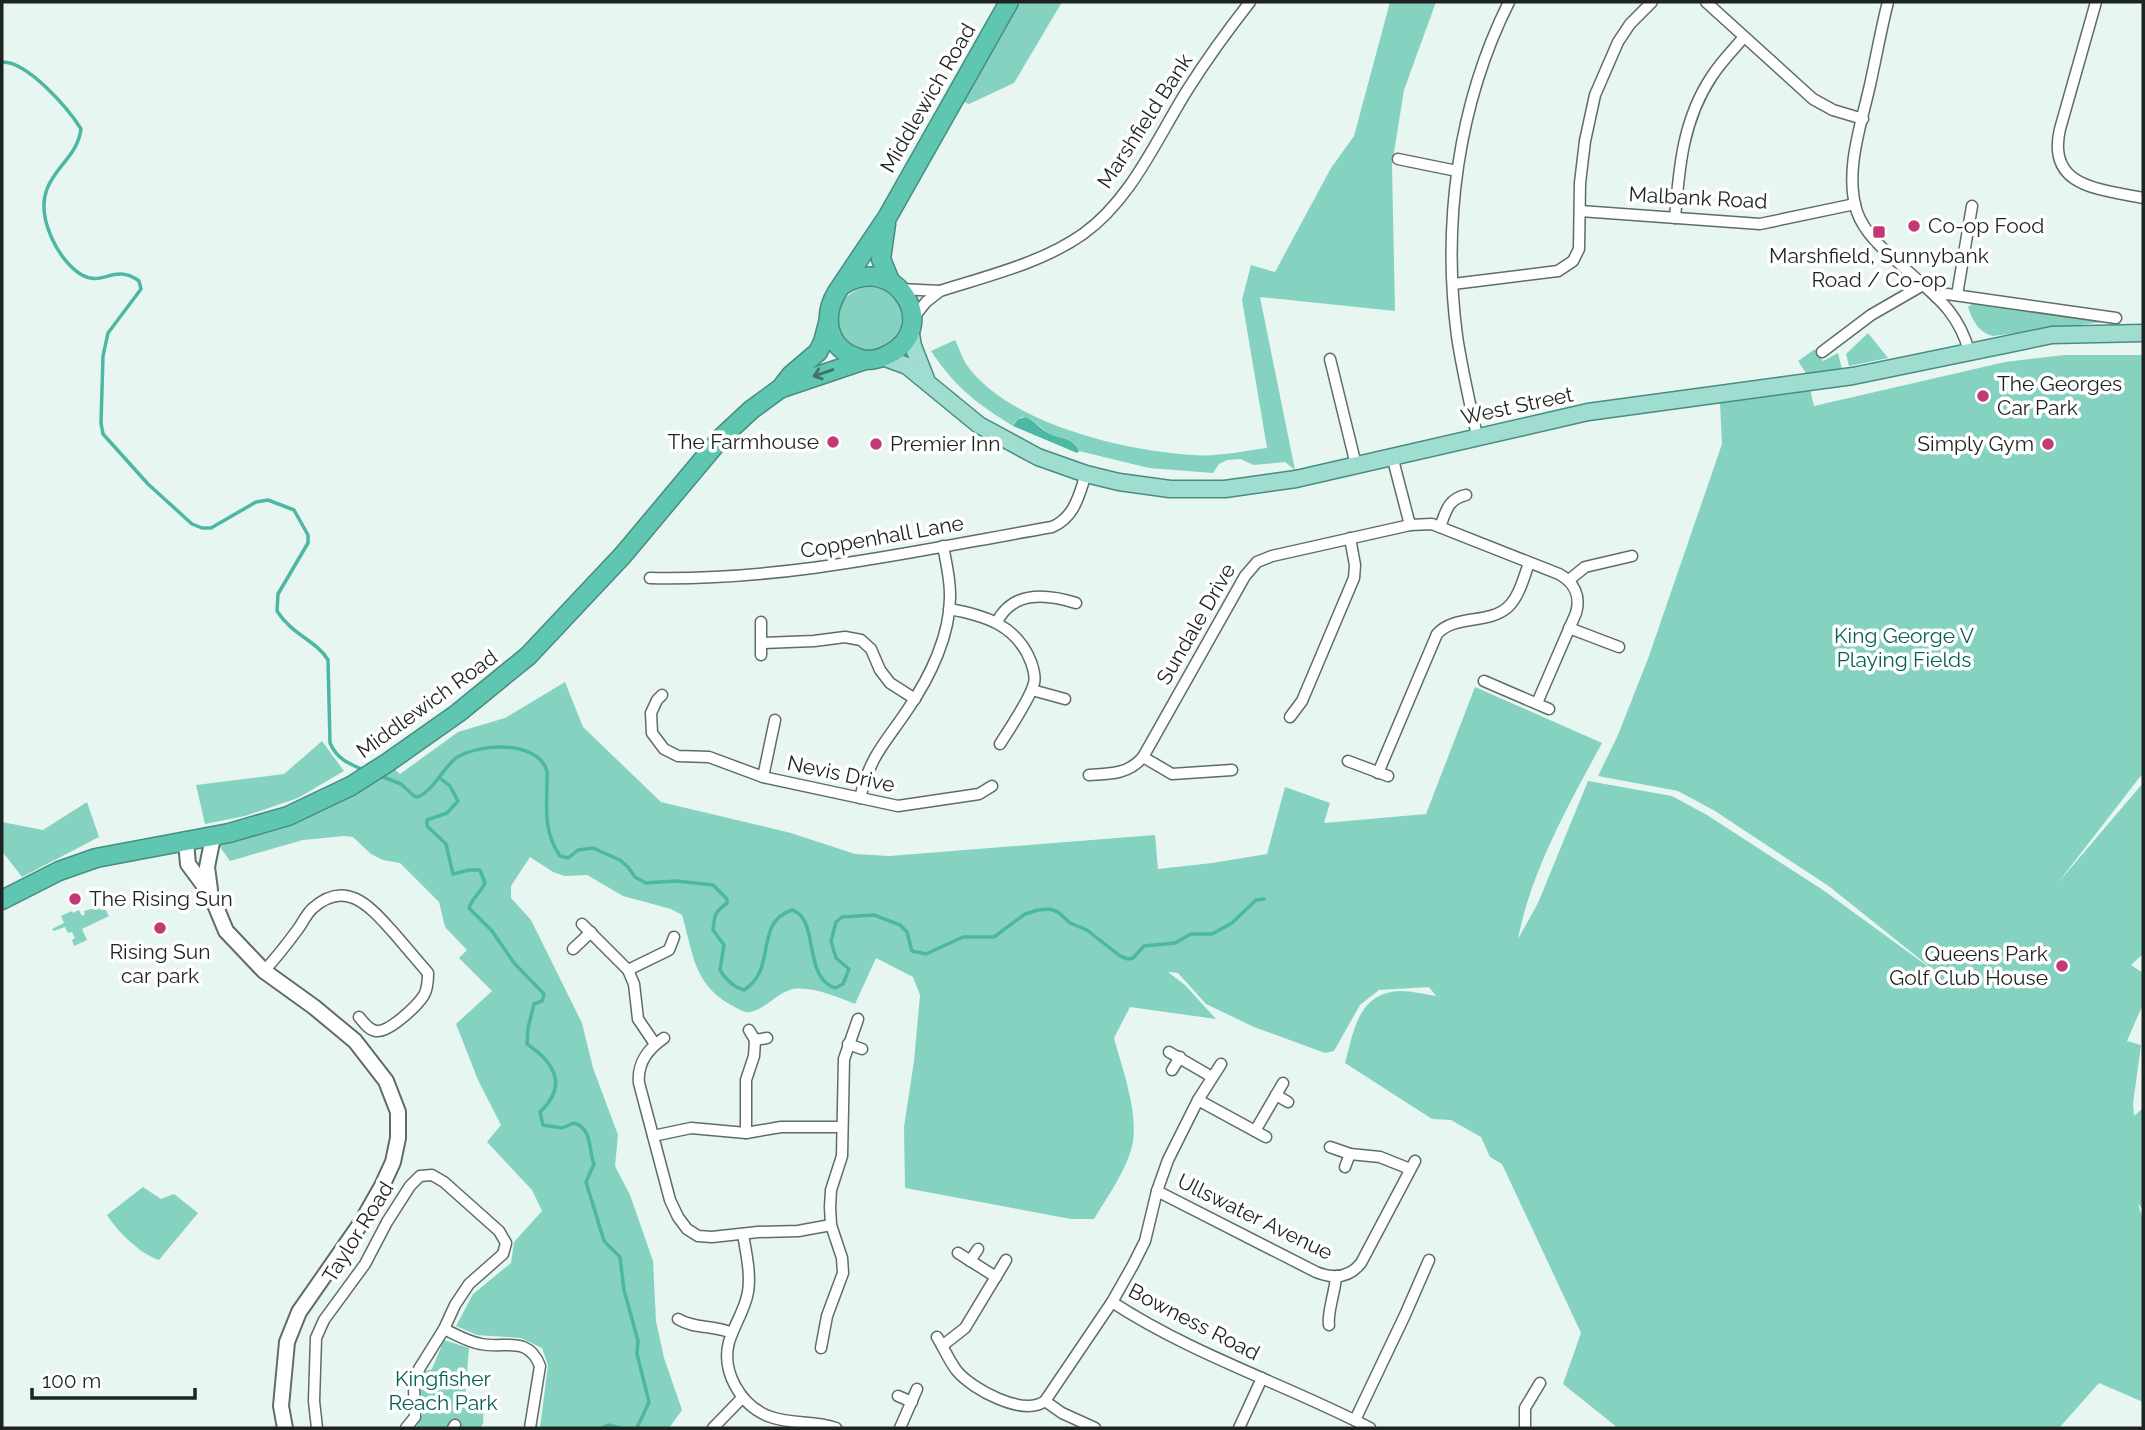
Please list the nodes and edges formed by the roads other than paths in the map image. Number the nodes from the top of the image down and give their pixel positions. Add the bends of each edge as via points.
1 (1009, 2) edge
2 (1250, 2) edge
3 (1509, 2) edge
4 (1653, 2) edge
5 (1706, 2) edge
6 (1888, 2) edge
7 (2096, 2) edge
8 (1744, 37) junction
9 (1863, 118) junction
10 (1398, 159) dead end
11 (1457, 171) junction
12 (2143, 198) edge
13 (1855, 204) junction
14 (1972, 206) dead end
15 (1580, 211) junction
16 (887, 216) junction
17 (1675, 218) junction
18 (1453, 284) junction
19 (895, 285) junction
20 (1923, 285) junction
21 (841, 286) junction
22 (940, 291) junction
23 (1956, 295) junction
24 (1936, 296) junction
25 (2116, 318) dead end
26 (828, 323) junction
27 (911, 324) junction
28 (2143, 332) edge
29 (1969, 351) junction
30 (1822, 352) dead end
31 (883, 357) junction
32 (1330, 359) dead end
33 (865, 360) junction
34 (927, 381) junction
35 (781, 388) junction
36 (1477, 436) junction
37 (1392, 456) junction
38 (1356, 465) junction
39 (1086, 474) junction
40 (1466, 495) dead end
41 (1410, 525) junction
42 (1440, 527) junction
43 (1350, 538) junction
44 (943, 546) junction
45 (1632, 555) dead end
46 (1529, 563) junction
47 (650, 578) dead end
48 (1569, 580) junction
49 (1076, 603) dead end
50 (949, 609) junction
51 (761, 622) dead end
52 (997, 622) junction
53 (1569, 628) junction
54 (763, 643) junction
55 (1619, 647) dead end
56 (761, 655) dead end
57 (1484, 681) dead end
58 (1032, 690) junction
59 (662, 695) dead end
60 (915, 699) junction
61 (1065, 699) dead end
62 (1536, 703) junction
63 (1549, 709) dead end
64 (1290, 717) dead end
65 (775, 720) dead end
66 (1000, 744) dead end
67 (1143, 757) junction
68 (1348, 761) dead end
69 (1232, 770) dead end
70 (1089, 775) dead end
71 (762, 777) junction
72 (992, 786) dead end
73 (860, 798) junction
74 (213, 837) junction
75 (186, 842) junction
76 (211, 895) junction
77 (2, 900) edge
78 (582, 924) dead end
79 (591, 932) junction
80 (674, 937) dead end
81 (573, 948) dead end
82 (628, 970) junction
83 (264, 971) junction
84 (359, 1017) dead end
85 (858, 1019) dead end
86 (749, 1030) dead end
87 (664, 1038) dead end
88 (767, 1038) dead end
89 (755, 1040) junction
90 (655, 1044) junction
91 (848, 1044) junction
92 (862, 1049) dead end
93 (1169, 1052) dead end
94 (1180, 1058) junction
95 (1221, 1064) dead end
96 (1172, 1070) dead end
97 (1212, 1077) junction
98 (1283, 1083) dead end
99 (1276, 1096) junction
100 (1198, 1100) junction
101 (1288, 1102) dead end
102 (842, 1128) junction
103 (1255, 1131) junction
104 (746, 1133) junction
105 (653, 1136) junction
106 (1266, 1137) dead end
107 (1331, 1147) dead end
108 (1350, 1154) junction
109 (1345, 1167) dead end
110 (1157, 1191) junction
111 (831, 1224) junction
112 (743, 1234) junction
113 (978, 1249) dead end
114 (958, 1253) dead end
115 (1006, 1260) dead end
116 (1429, 1260) dead end
117 (970, 1261) junction
118 (996, 1277) junction
119 (1336, 1277) junction
120 (1112, 1302) junction
121 (678, 1320) dead end
122 (1329, 1325) dead end
123 (444, 1329) junction
124 (732, 1333) junction
125 (821, 1348) dead end
126 (1262, 1378) junction
127 (1540, 1382) dead end
128 (917, 1389) dead end
129 (898, 1396) dead end
130 (742, 1398) junction
131 (912, 1402) junction
132 (1045, 1402) junction
133 (1355, 1420) junction
134 (285, 1428) edge
135 (317, 1428) edge
136 (406, 1428) edge
137 (530, 1428) edge
138 (713, 1428) edge
139 (836, 1428) edge
140 (900, 1428) edge
141 (1095, 1428) edge
142 (1239, 1428) edge
143 (1369, 1428) edge
144 (1525, 1428) edge

1 - 16 highway, Middlewich Road
2 - 22 street, Marshfield Bank via 1189,88 1128,189 1103,217 1054,251
3 - 11 street via 1477,80
4 - 15 street via 1630,24 1599,82 1585,141
5 - 8 street
6 - 9 street
7 - 12 street via 2060,129 2058,157 2066,172 2081,183
8 - 9 street via 1813,99
8 - 17 street via 1712,76 1688,126
9 - 13 street via 1853,177
10 - 11 street
11 - 18 street
13 - 17 street, Malbank Road via 1770,223
13 - 20 street via 1867,231
14 - 23 street
15 - 17 street, Malbank Road
15 - 18 street via 1579,249 1564,269
16 - 19 highway, Middlewich Road via 881,259
16 - 21 highway, Middlewich Road
18 - 36 street via 1457,337
19 - 21 highway via 880,277 863,277
19 - 22 street, Marshfield Bank
19 - 27 highway via 909,302
20 - 24 street
20 - 30 street via 1871,315
21 - 26 highway via 831,303
22 - 27 street, Marshfield Bank
23 - 24 street
23 - 25 street
24 - 29 street via 1961,326
26 - 33 highway via 841,348
26 - 35 highway, Middlewich Road via 817,352
27 - 31 highway via 904,342
27 - 34 main road, West Street via 913,346
28 - 29 main road, West Street via 2052,335
29 - 36 main road, West Street via 1853,376 1630,405
31 - 33 highway
31 - 34 main road, West Street via 907,366
32 - 38 street
33 -> 35 highway, Middlewich Road
34 - 39 main road, West Street via 997,436
35 - 74 highway, Middlewich Road via 721,438 623,555 528,656 458,713 351,786 288,816
36 - 37 main road, West Street
37 - 38 main road, West Street
37 - 41 street
38 - 39 main road, West Street via 1225,489 1142,486
39 - 44 street, Coppenhall Lane via 1071,514 1061,524
40 - 42 street via 1451,502
41 - 42 street, Sundale Drive
41 - 43 street, Sundale Drive
42 - 46 street, Sundale Drive
43 - 64 street via 1354,578 1302,701
43 - 67 street, Sundale Drive via 1272,556 1253,565
44 - 47 street, Coppenhall Lane via 800,571
44 - 50 street
45 - 48 street via 1584,567
46 - 48 street, Sundale Drive
46 - 68 street via 1507,608 1447,626 1437,634 1383,774
48 - 53 street via 1578,604
49 - 52 street via 1034,596 1010,605
50 - 52 street
50 - 60 street via 936,656
51 - 54 street
52 - 58 street via 1020,641 1029,657 1035,677
53 - 55 street
53 - 62 street
54 - 56 street
54 - 60 street via 861,640 890,683
57 - 62 street
58 - 61 street
58 - 66 street
59 - 71 street, Nevis Drive via 654,706 650,727 664,749 678,756 709,757
60 - 73 street via 871,761
62 - 63 street
65 - 71 street, Nevis Drive
67 - 69 street via 1172,774
67 - 70 street via 1122,772
71 - 73 street, Nevis Drive
72 - 73 street, Nevis Drive via 979,794 906,806
74 - 75 highway, Middlewich Road
74 - 76 street via 207,867
75 - 76 street via 188,864
75 - 77 highway, Middlewich Road via 96,858
76 - 83 street via 226,931
78 - 79 street
79 - 81 street
79 - 82 street
80 - 82 street via 666,953
82 - 90 street via 638,1019
83 - 84 street via 311,909 334,896 358,899 428,973 425,993 387,1030 377,1032
83 - 134 street via 355,1041 385,1079 398,1112 393,1162 382,1186 299,1312 287,1342 281,1406
85 - 91 street
86 - 89 street
87 - 90 street
88 - 89 street
89 - 104 street via 747,1080
90 - 105 street via 638,1075
91 - 92 street
91 - 102 street
93 - 94 street
94 - 96 street
94 - 97 street
95 - 97 street
97 - 100 street
98 - 99 street
99 - 101 street
99 - 103 street
100 - 103 street
100 - 110 street
102 - 104 street via 796,1126
102 - 111 street via 842,1156 830,1196
103 - 106 street
104 - 105 street via 691,1128
105 - 112 street via 670,1200 682,1224 705,1237
107 - 108 street, Ullswater Avenue
108 - 109 street
108 - 119 street, Ullswater Avenue via 1412,1165 1361,1263
110 - 119 street, Ullswater Avenue via 1316,1272
110 - 120 street via 1145,1241
111 - 112 street
111 - 125 street via 843,1273
112 - 124 street via 748,1295
113 - 117 street
114 - 117 street
115 - 118 street
116 - 133 street
117 - 118 street
118 - 132 street via 965,1328 939,1342 957,1371 982,1390 1020,1407
119 - 122 street, Ullswater Avenue
120 - 126 street, Bowness Road via 1164,1334
120 - 132 street, Bowness Road
121 - 124 street
123 - 135 street, Taylor Road via 470,1284 503,1254 506,1243 499,1231 444,1182 432,1175 420,1176 316,1338
123 - 136 street, Taylor Road via 419,1369 414,1386 415,1417
123 - 137 street via 481,1344 521,1345 537,1358 540,1366
124 - 130 street via 727,1360
126 - 133 street, Bowness Road
126 - 142 street
127 - 144 street via 1525,1408
128 - 131 street
129 - 131 street
130 - 138 street
130 - 139 street via 777,1419
131 - 140 street
132 - 141 street
133 - 143 street, Bowness Road

